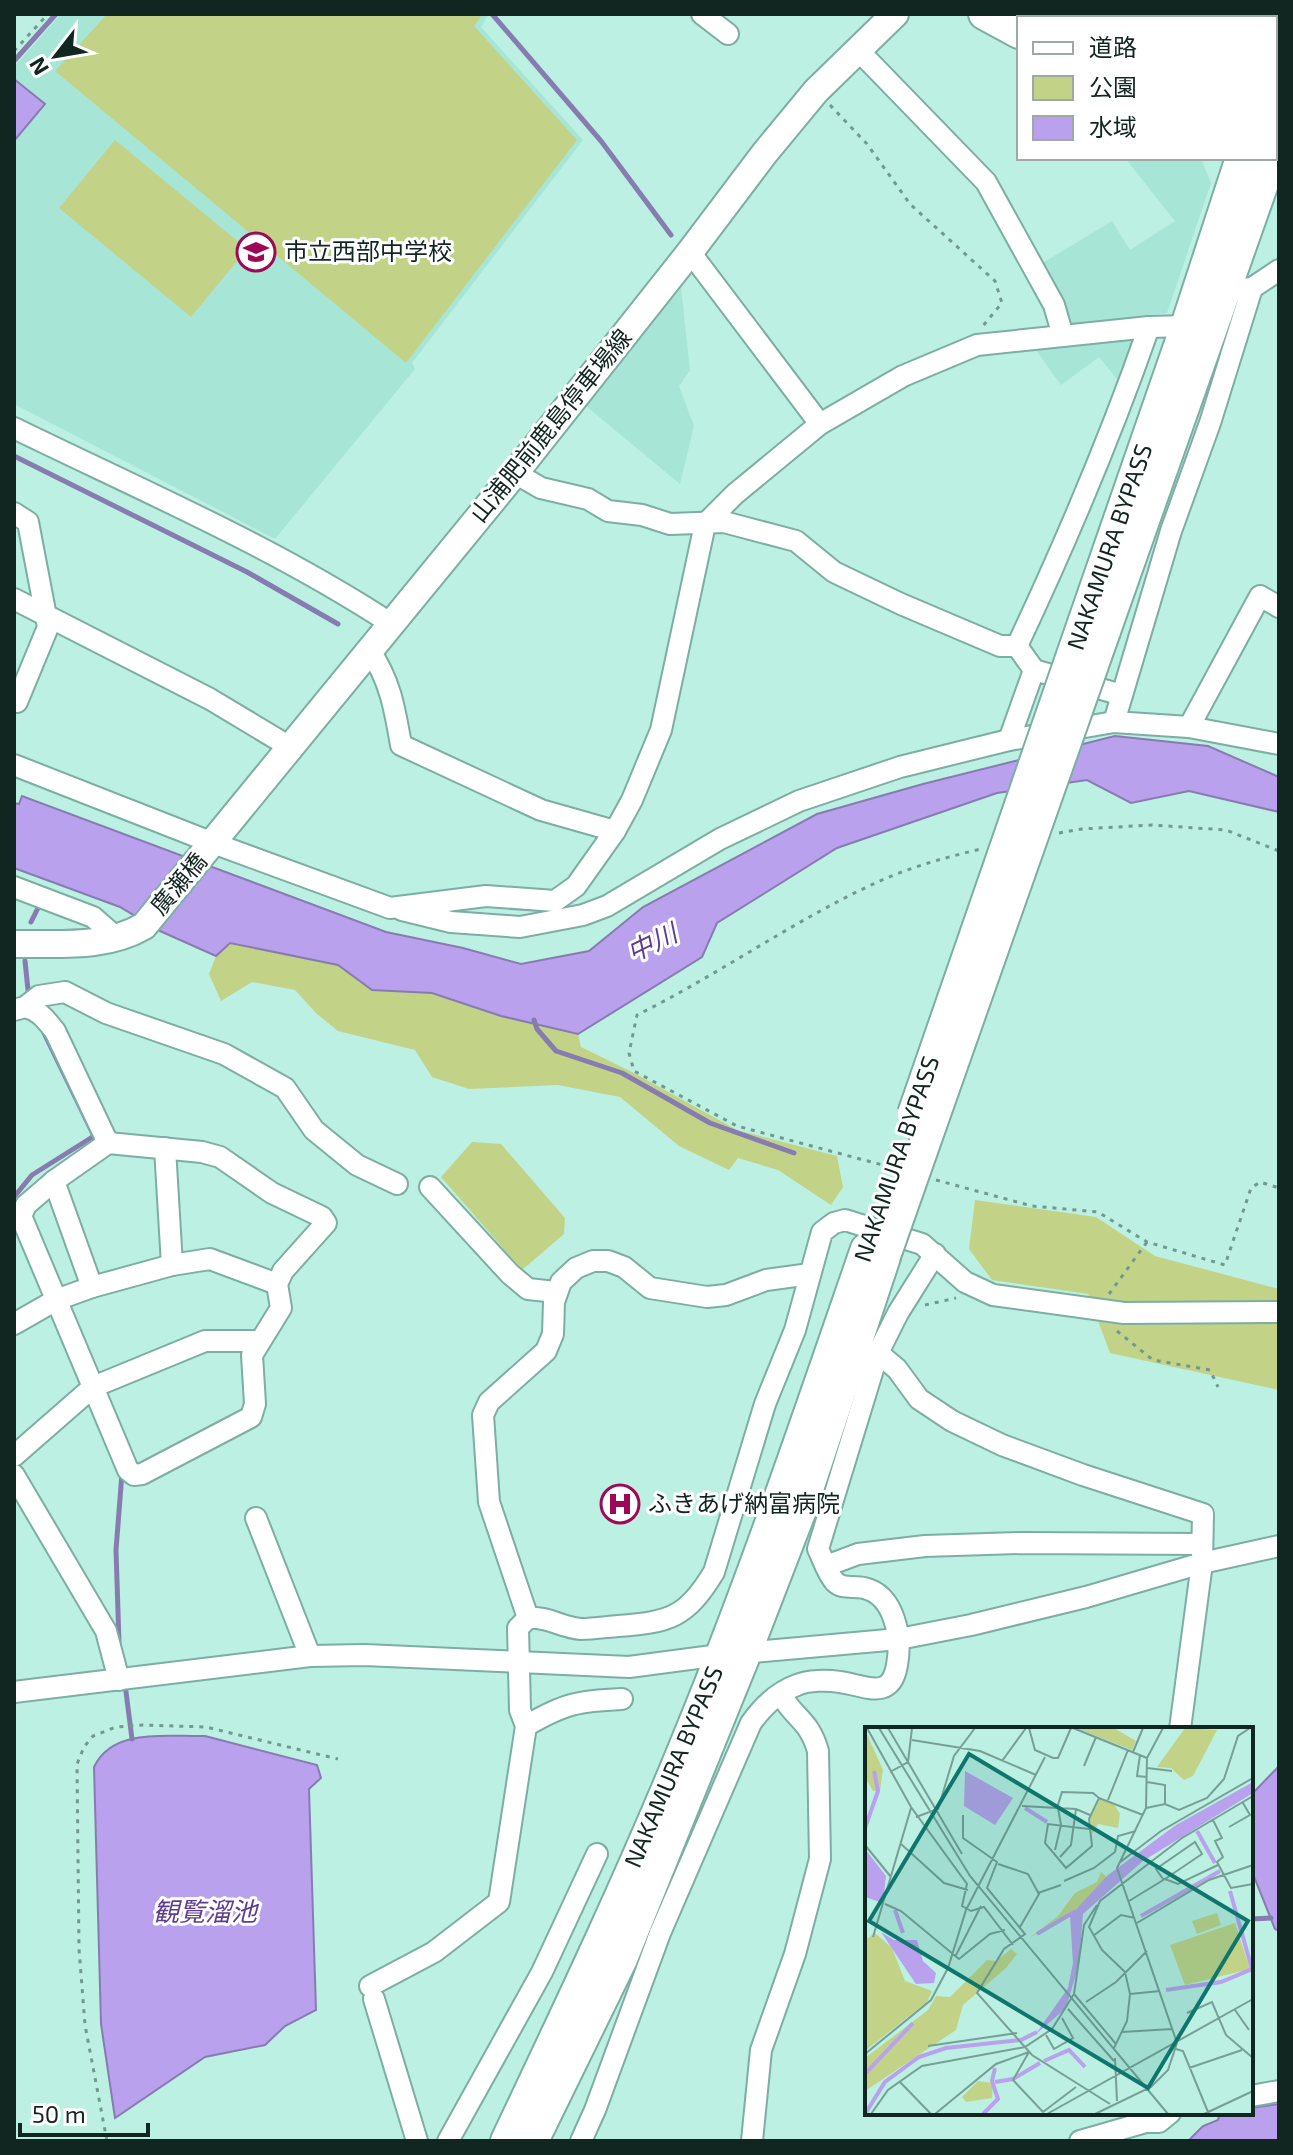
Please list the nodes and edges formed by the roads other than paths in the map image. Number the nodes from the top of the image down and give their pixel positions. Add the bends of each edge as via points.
1 (702, 14) edge
2 (895, 14) edge
3 (984, 14) edge
4 (1017, 32) edge
5 (728, 34) dead end
6 (858, 50) junction
7 (1265, 160) edge
8 (690, 252) junction
9 (1279, 270) edge
10 (1238, 289) junction
11 (1186, 326) junction
12 (1149, 327) junction
13 (1063, 336) junction
14 (820, 424) junction
15 (14, 428) edge
16 (515, 473) junction
17 (14, 513) edge
18 (705, 524) junction
19 (14, 599) edge
20 (1279, 607) edge
21 (46, 613) junction
22 (390, 623) junction
23 (1094, 627) junction
24 (1017, 646) junction
25 (369, 650) junction
26 (1034, 670) junction
27 (1122, 695) junction
28 (14, 700) edge
29 (1114, 722) junction
30 (1189, 727) junction
31 (1009, 740) junction
32 (1279, 744) edge
33 (290, 747) junction
34 (14, 765) edge
35 (615, 831) junction
36 (213, 843) junction
37 (14, 887) edge
38 (555, 901) junction
39 (390, 908) junction
40 (560, 921) junction
41 (117, 938) junction
42 (14, 944) edge
43 (19, 1009) edge
44 (108, 1143) junction
45 (165, 1148) junction
46 (54, 1181) junction
47 (397, 1184) dead end
48 (430, 1187) dead end
49 (17, 1218) edge
50 (935, 1254) junction
51 (172, 1265) junction
52 (810, 1274) junction
53 (277, 1284) junction
54 (92, 1287) junction
55 (556, 1292) junction
56 (56, 1300) junction
57 (1279, 1312) edge
58 (14, 1324) edge
59 (260, 1341) junction
60 (878, 1353) junction
61 (93, 1387) junction
62 (14, 1456) edge
63 (14, 1475) edge
64 (256, 1518) dead end
65 (1279, 1546) edge
66 (1202, 1553) junction
67 (826, 1566) junction
68 (528, 1618) junction
69 (899, 1639) junction
70 (733, 1655) junction
71 (310, 1656) junction
72 (518, 1662) junction
73 (125, 1679) junction
74 (14, 1692) edge
75 (781, 1694) junction
76 (622, 1699) dead end
77 (526, 1726) junction
78 (1180, 1727) edge
79 (597, 1854) dead end
80 (1279, 2091) edge
81 (1253, 2096) edge
82 (1157, 2122) edge
83 (417, 2141) edge
84 (448, 2141) edge
85 (506, 2141) edge
86 (533, 2141) edge
87 (581, 2141) edge
88 (752, 2141) edge
89 (1080, 2141) edge

1 - 5 street
2 - 6 main road, 山浦肥前鹿島停車場線
3 - 4 highway
6 - 8 main road, 山浦肥前鹿島停車場線 via 816,91
6 - 13 street via 986,182 1054,305
7 - 10 highway, NAKAMURA BYPASS
7 - 11 highway, NAKAMURA BYPASS
8 - 14 street
8 - 16 main road, 山浦肥前鹿島停車場線
9 - 10 street
10 - 23 highway, NAKAMURA BYPASS
10 - 27 street via 1210,423
11 - 12 street
11 - 23 highway, NAKAMURA BYPASS
12 - 13 street
12 - 24 street via 1121,407
13 - 14 street via 977,345 903,376
14 - 18 street
15 - 22 street via 190,504
16 - 18 street via 541,488 588,499 608,511 670,524
16 - 22 main road, 山浦肥前鹿島停車場線
17 - 21 street via 28,522
18 - 24 street via 724,522 796,541 834,572 901,604 1000,646
18 - 35 street via 661,730
19 - 21 street
20 - 30 street via 1260,596
21 - 28 street via 48,627
21 - 33 street
22 - 25 main road, 山浦肥前鹿島停車場線
23 - 70 highway, NAKAMURA BYPASS, bridge via 876,1252 801,1510
24 - 26 street
25 - 33 main road, 山浦肥前鹿島停車場線
25 - 35 street via 391,692 401,745 541,810
26 - 27 street
26 - 31 street
27 - 29 street
29 - 30 street
29 - 31 street
30 - 32 street
31 - 40 street via 900,767 799,801 720,839 607,906
33 - 36 main road, 山浦肥前鹿島停車場線
34 - 36 street
35 - 38 street via 576,886
36 - 39 street
36 - 41 main road, 廣瀬橋 via 144,926
37 - 41 street via 93,917
38 - 39 street via 486,896
38 - 40 street
39 - 40 street via 451,922 520,927
41 - 42 main road
43 - 44 street via 34,1009 55,1031
43 - 47 street via 39,996 65,992 106,1013 224,1054 285,1088 314,1130 357,1165
44 - 45 street
44 - 46 street
45 - 51 street
45 - 53 street via 220,1157 272,1193 322,1217 326,1223
46 - 49 street
46 - 54 street
48 - 55 street via 528,1289
49 - 56 street
50 - 52 street via 922,1244 845,1220 822,1232
50 - 57 street via 965,1282 993,1295 1124,1313
50 - 60 street
51 - 53 street via 210,1259
51 - 54 street
52 - 55 street via 707,1297 650,1288 624,1267 593,1261 576,1268
52 - 68 street via 714,1572 700,1596 658,1623 579,1629 542,1616
53 - 59 street via 281,1308
54 - 56 street
55 - 68 street via 553,1334 546,1351 489,1402 483,1415 489,1502
56 - 58 street
56 - 61 street
59 - 61 street via 205,1341
59 - 61 street via 252,1355 251,1417 142,1474 128,1470
60 - 66 street via 919,1399 952,1421 1002,1445 1203,1514
60 - 67 street via 818,1549
61 - 62 street
63 - 73 street via 106,1631
64 - 71 street
65 - 66 street
66 - 67 street via 1021,1543 925,1546 858,1554
66 - 69 street via 1086,1597
66 - 78 street
67 - 69 street via 845,1588 879,1595 890,1608
68 - 72 street via 518,1628
69 - 70 street
69 - 75 street via 893,1679 884,1687 868,1690 817,1681
70 - 72 street via 629,1667
70 - 85 highway, NAKAMURA BYPASS via 690,1733 597,1950
70 - 86 highway, NAKAMURA BYPASS via 621,1961
71 - 72 street
71 - 73 street
72 - 77 street
73 - 74 street
75 - 87 street via 751,1723 660,1933
75 - 88 street via 802,1718 818,1751 820,1859 795,1954 761,2050
76 - 77 street via 577,1701
77 - 83 street via 499,1902 372,1993
79 - 84 street via 542,1972
80 - 81 street
82 - 89 street

